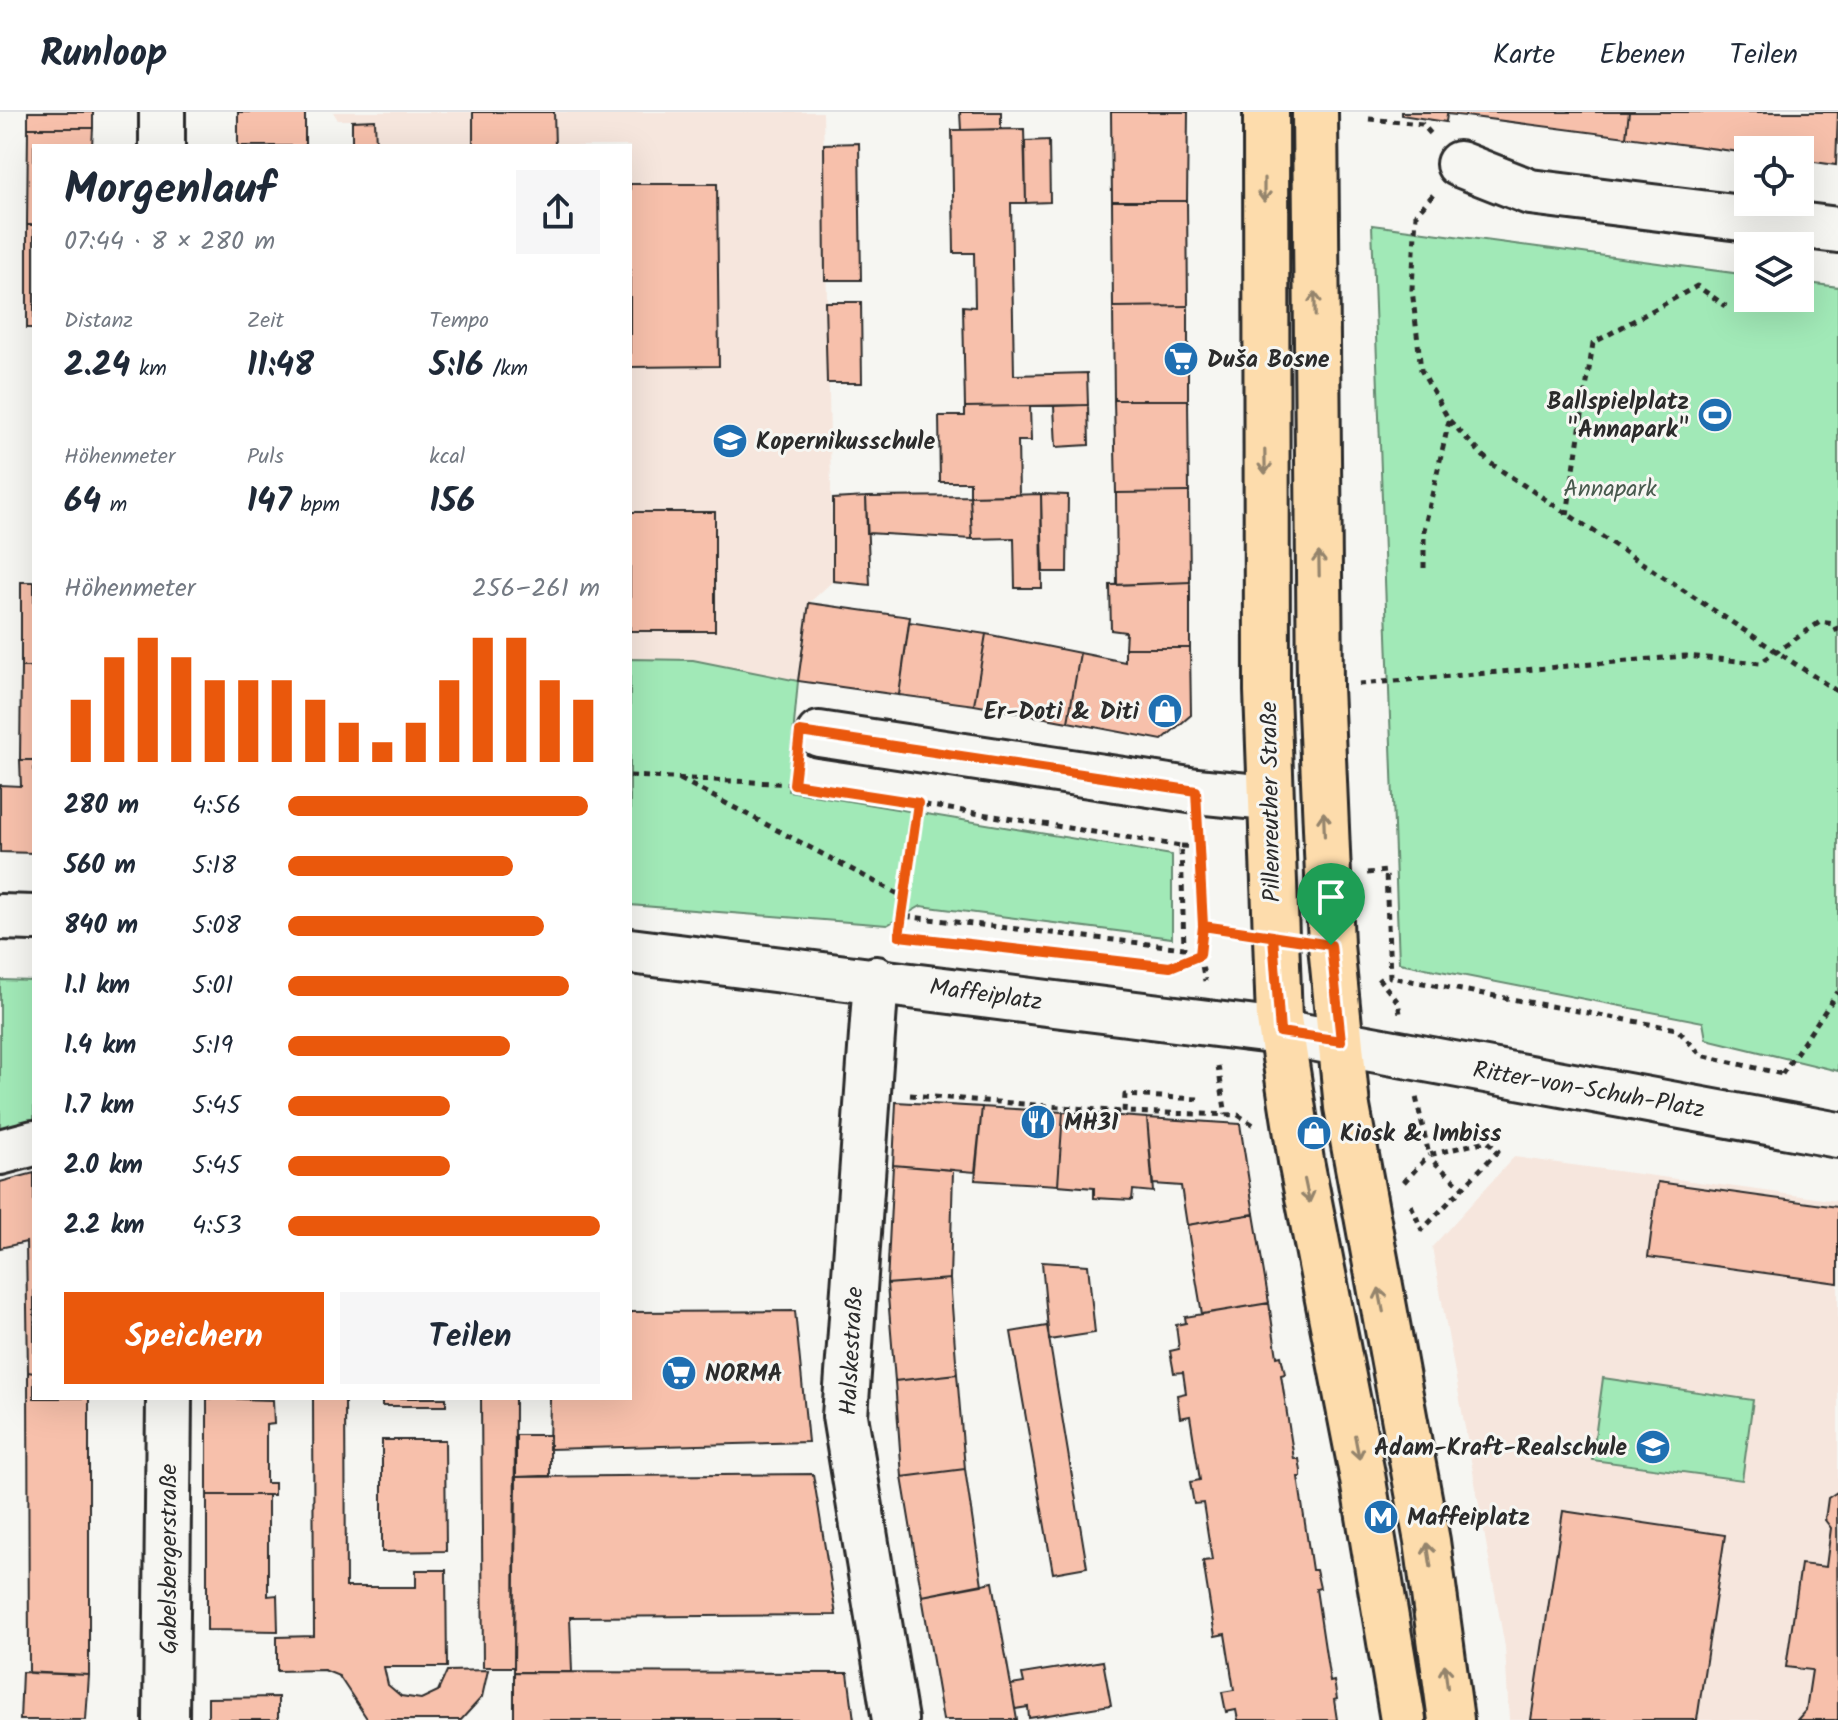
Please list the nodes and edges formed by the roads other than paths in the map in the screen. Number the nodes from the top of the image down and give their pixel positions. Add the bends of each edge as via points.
1 (162, 112) edge
2 (1266, 112) edge
3 (1315, 112) edge
4 (162, 144) edge
5 (1459, 164) road end
6 (1838, 230) edge
7 (819, 734) road end
8 (1268, 798) junction
9 (0, 917) edge
10 (32, 918) edge
11 (632, 951) edge
12 (876, 979) junction
13 (1280, 1032) junction
14 (1341, 1041) junction
15 (1838, 1135) edge
16 (32, 1144) edge
17 (0, 1152) edge
18 (169, 1400) edge
19 (166, 1720) edge
20 (895, 1720) edge
21 (1403, 1720) edge
22 (1451, 1720) edge

1 - 4 street
2 -> 8 main road, Pillenreuther Straße
14 -> 3 main road via 1325,857 1320,687
5 - 6 street via 1530,192
7 - 8 street
8 - 13 main road, Pillenreuther Straße
9 - 10 street
11 - 12 street, Maffeiplatz
12 - 13 street, Maffeiplatz
12 - 20 street, Halskestraße via 845,1416
13 - 14 street, Maffeiplatz
13 -> 21 main road, Pillenreuther Straße
14 - 15 street, Ritter-von-Schuh-Platz
22 -> 14 main road via 1431,1567 1364,1214
16 - 17 street
18 - 19 street, Gabelsbergerstraße

